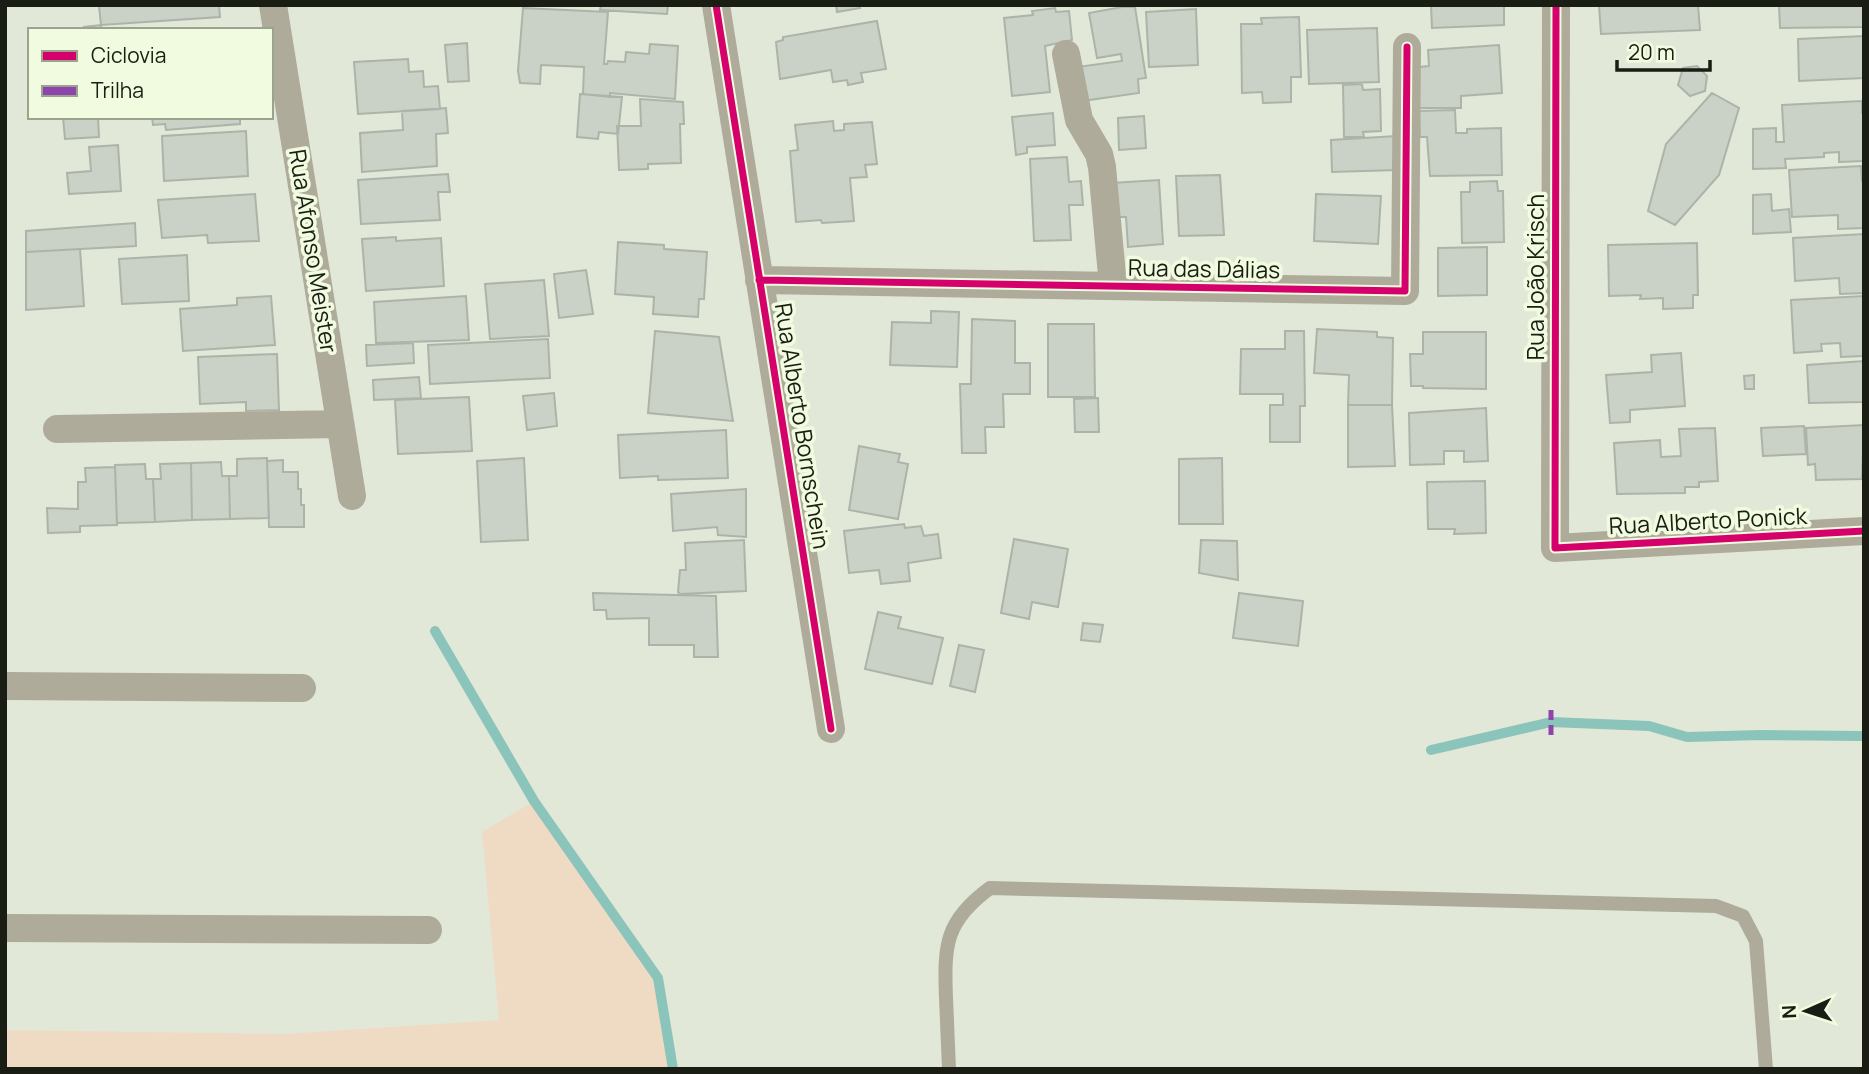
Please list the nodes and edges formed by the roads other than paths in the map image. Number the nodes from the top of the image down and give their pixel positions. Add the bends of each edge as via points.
1 (273, 5) edge
2 (716, 5) edge
3 (1556, 5) edge
4 (1407, 47) dead end
5 (1066, 54) dead end
6 (759, 280) junction
7 (1113, 286) junction
8 (341, 424) junction
9 (57, 429) dead end
10 (352, 496) dead end
11 (1864, 531) edge
12 (1555, 548) joint
13 (5, 686) edge
14 (302, 688) dead end
15 (831, 729) dead end
16 (5, 928) edge
17 (428, 930) dead end
18 (949, 1069) edge
19 (1766, 1069) edge

1 - 8 street, Rua Afonso Meister
2 - 6 street, Rua Alberto Bornschein
3 - 12 street, Rua João Krisch
4 - 7 street, Rua das Dálias via 1405,291
5 - 7 street via 1079,120 1102,167
6 - 7 street, Rua das Dálias
6 - 15 street, Rua Alberto Bornschein
8 - 9 street
8 - 10 street, Rua Afonso Meister
11 - 12 street, Rua Alberto Ponick
13 - 14 street
16 - 17 street
18 - 19 lane via 944,956 970,903 990,888 1716,906 1744,916 1756,941

